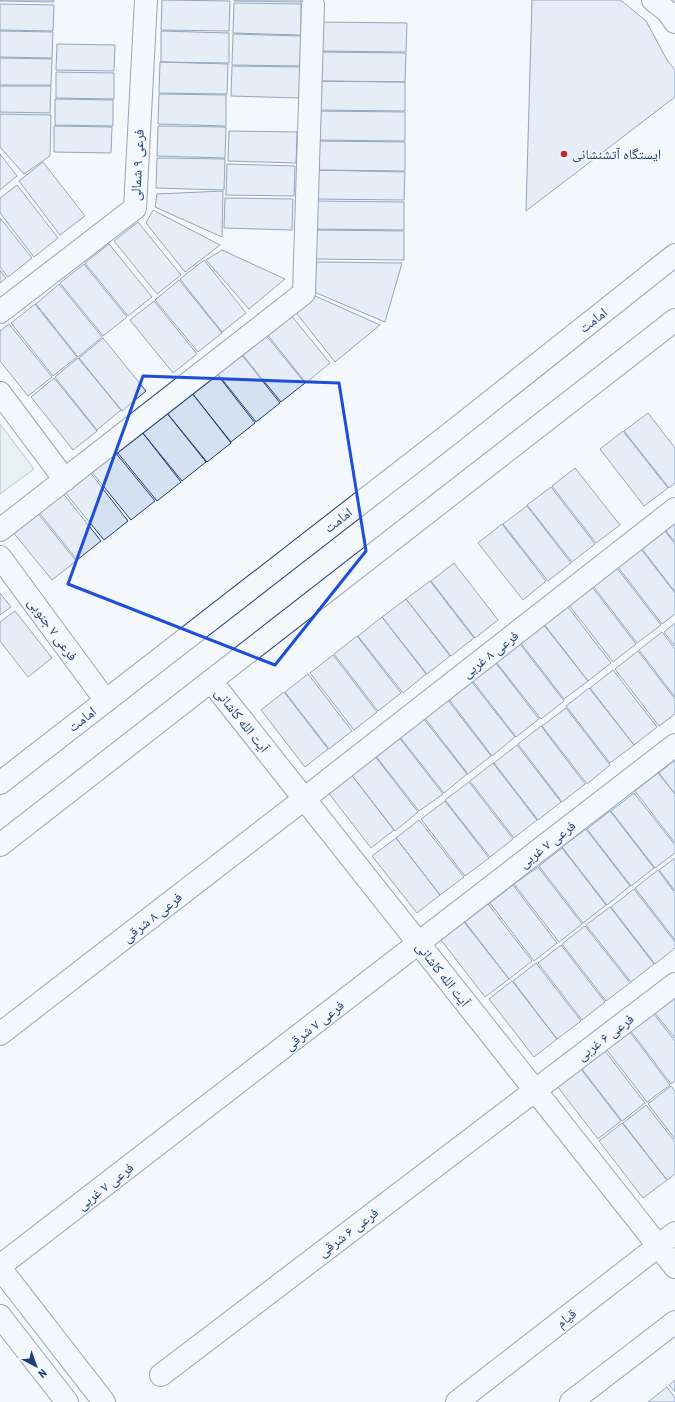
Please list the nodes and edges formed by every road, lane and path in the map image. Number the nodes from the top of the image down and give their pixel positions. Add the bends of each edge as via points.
1 (146, 0) edge
2 (653, 0) edge
3 (674, 0) edge
4 (313, 5) dead end
5 (675, 5) edge
6 (675, 22) edge
7 (675, 255) edge
8 (0, 312) edge
9 (673, 325) edge
10 (0, 393) edge
11 (64, 480) junction
12 (675, 509) edge
13 (0, 530) edge
14 (0, 557) edge
15 (211, 681) junction
16 (106, 701) junction
17 (675, 745) edge
18 (0, 783) edge
19 (304, 799) junction
20 (0, 845) edge
21 (420, 944) junction
22 (675, 984) edge
23 (0, 1034) edge
24 (535, 1090) junction
25 (209, 1106) joint
26 (667, 1239) edge
27 (0, 1267) edge
28 (675, 1267) edge
29 (0, 1316) edge
30 (675, 1322) edge
31 (161, 1375) dead end
32 (67, 1402) edge
33 (104, 1402) edge
34 (457, 1402) edge
35 (571, 1402) edge

1 - 8 street, فرعی ۹ شمالی via 135,208
2 - 6 street via 668,12
3 - 5 street
4 - 11 street via 304,293
7 - 16 street, امامت
9 - 15 street
10 - 11 street
11 - 13 street
12 - 19 street, فرعی ۸ غربی
14 - 16 street, فرعی ۷ جنوبی
15 - 19 street, آیت الله کاشانی
15 - 20 street
16 - 18 street, امامت
17 - 21 street, فرعی ۷ غربی
19 - 21 street, آیت الله کاشانی
19 - 23 street, فرعی ۸ شرقی
21 - 24 street, آیت الله کاشانی
21 - 25 street, فرعی ۷ شرقی
22 - 24 street, فرعی ۶ غربی
24 - 26 street, آیت الله کاشانی
24 - 31 street, فرعی ۶ شرقی
25 - 27 street, فرعی ۷ غربی
26 - 28 street, آیت الله کاشانی
26 - 34 street, قیام
27 - 33 street
29 - 32 street
30 - 35 street

